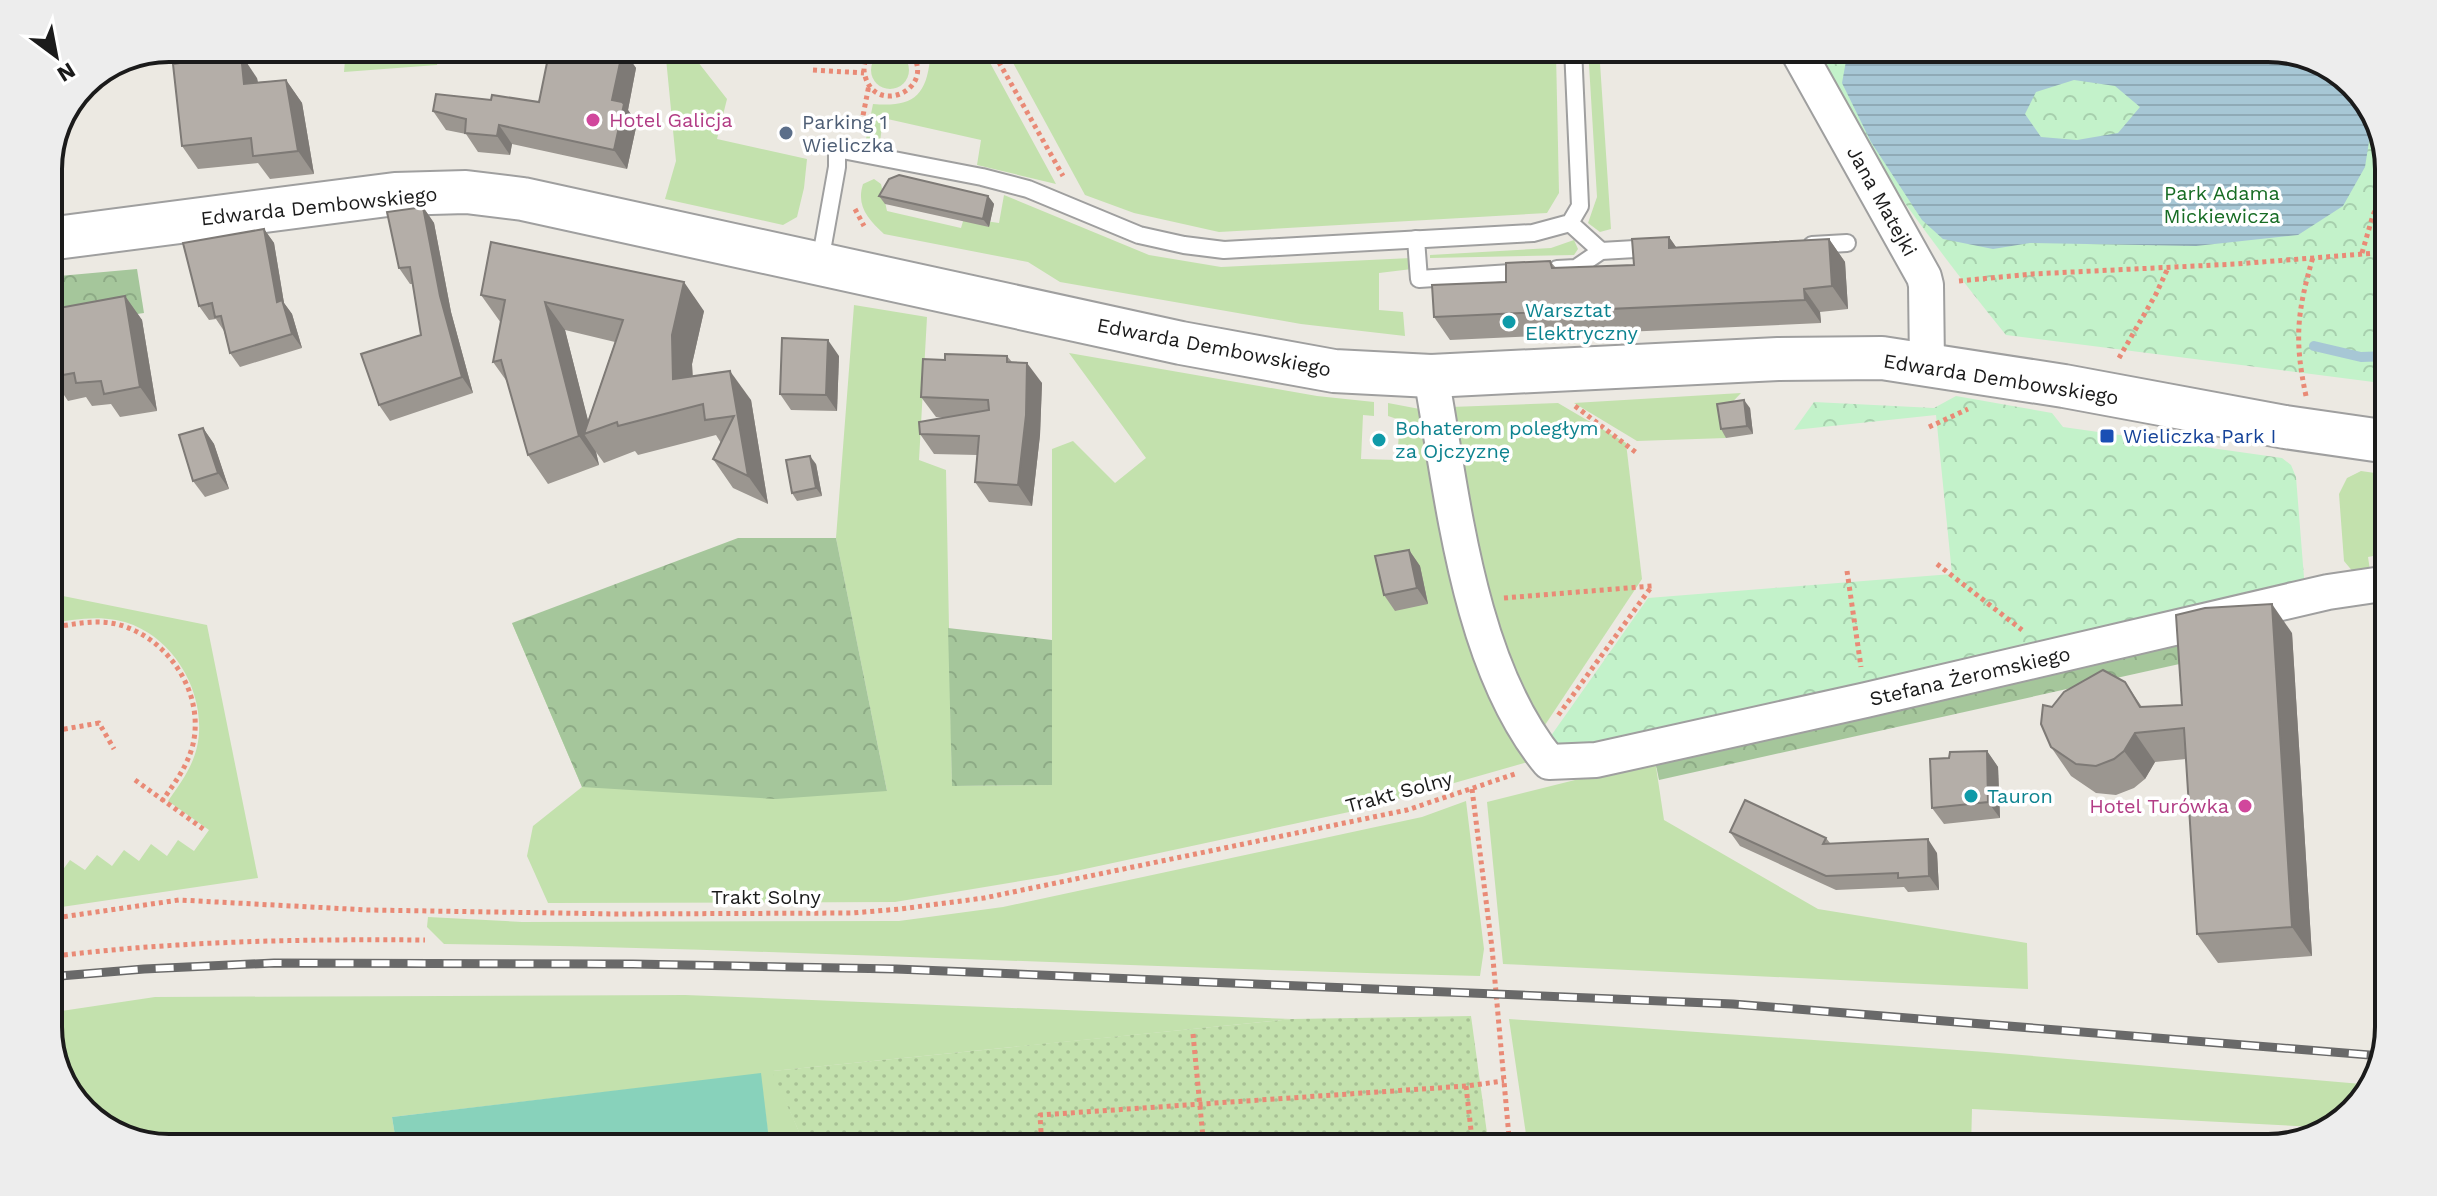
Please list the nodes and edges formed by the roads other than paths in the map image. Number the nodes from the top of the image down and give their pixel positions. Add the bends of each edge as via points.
1 (1574, 62) edge
2 (1804, 62) edge
3 (1570, 223) junction
4 (62, 237) edge
5 (1416, 239) junction
6 (1847, 243) dead end
7 (1794, 246) edge
8 (1662, 248) edge
9 (1601, 251) junction
10 (820, 262) junction
11 (1927, 364) junction
12 (1433, 389) junction
13 (2375, 440) edge
14 (2373, 586) edge

1 - 3 lane via 1580,206
2 - 11 street, Jana Matejki via 1924,277
3 - 5 lane via 1533,233
3 - 9 lane
4 - 10 street, Edwarda Dembowskiego via 363,198 466,192 573,209
5 - 9 lane via 1419,279 1576,268
5 - 10 lane via 1224,250 1184,245 1139,235 1028,189 837,149
6 - 7 lane
8 - 9 lane
10 - 12 street, Edwarda Dembowskiego via 1181,343
11 - 12 street, Edwarda Dembowskiego via 1836,357
11 - 13 street, Edwarda Dembowskiego
12 - 14 street, Stefana Żeromskiego via 1485,640 1516,712 1543,754 1596,760

